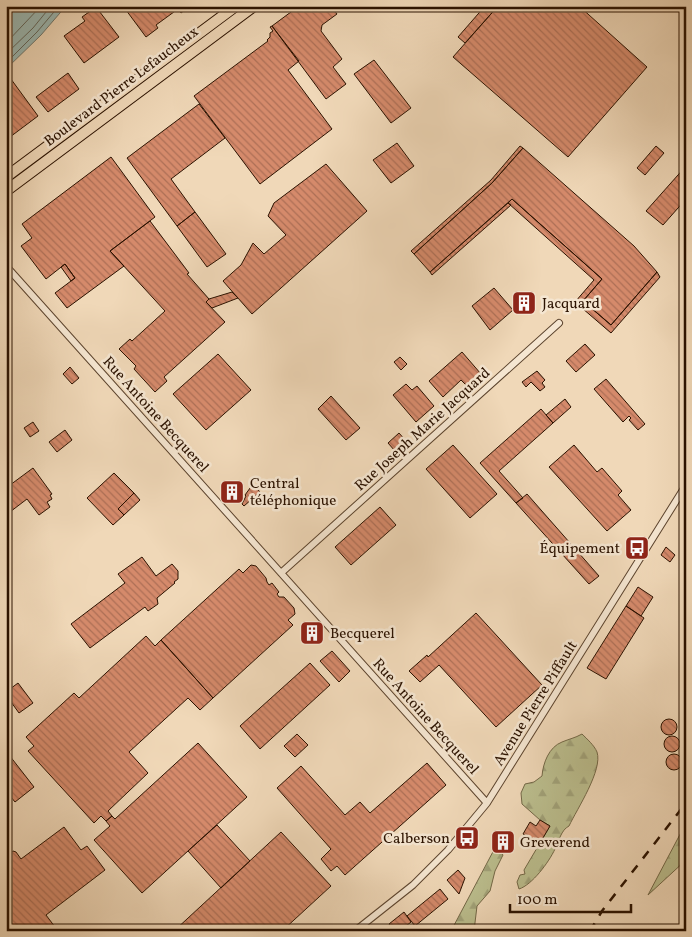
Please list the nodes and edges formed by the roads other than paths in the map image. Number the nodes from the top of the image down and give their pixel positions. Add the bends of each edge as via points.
1 (236, 6) edge
2 (254, 6) edge
3 (6, 177) edge
4 (6, 190) edge
5 (6, 266) edge
6 (558, 323) dead end
7 (686, 485) edge
8 (281, 573) junction
9 (487, 803) junction
10 (355, 931) edge

1 - 3 main road, Boulevard Pierre Lefaucheux
2 - 4 main road, Boulevard Pierre Lefaucheux
5 - 8 street, Rue Antoine Becquerel
6 - 8 street, Rue Joseph Marie Jacquard
7 - 9 street, Avenue Pierre Piffault
8 - 9 street, Rue Antoine Becquerel
9 - 10 street, Avenue Pierre Piffault via 448,850 413,885

